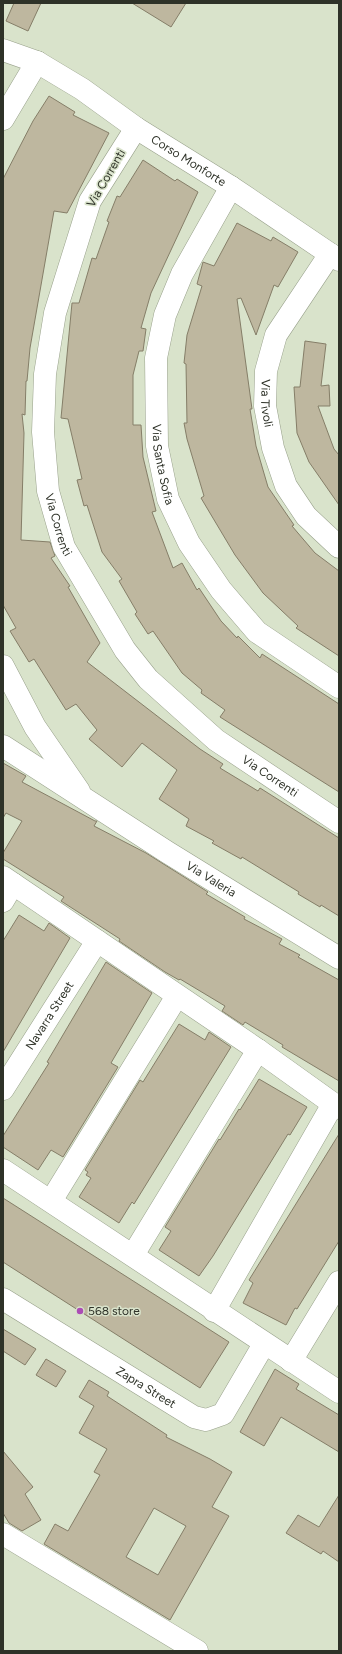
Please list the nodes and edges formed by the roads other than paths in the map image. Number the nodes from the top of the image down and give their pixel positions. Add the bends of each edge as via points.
1 (3, 50) edge
2 (37, 62) junction
3 (3, 120) edge
4 (136, 128) junction
5 (231, 187) junction
6 (334, 257) edge
7 (339, 547) edge
8 (3, 666) edge
9 (339, 687) edge
10 (3, 746) edge
11 (84, 799) junction
12 (339, 822) edge
13 (6, 887) edge
14 (97, 941) junction
15 (339, 958) edge
16 (177, 996) junction
17 (258, 1050) junction
18 (3, 1089) edge
19 (336, 1106) edge
20 (3, 1170) edge
21 (51, 1201) junction
22 (133, 1255) junction
23 (339, 1282) edge
24 (3, 1299) edge
25 (214, 1311) junction
26 (264, 1344) junction
27 (292, 1361) junction
28 (339, 1392) edge
29 (3, 1534) edge
30 (197, 1651) edge

1 - 2 street, Corso Monforte
2 - 3 street
2 - 4 street, Corso Monforte via 82,89
4 - 5 street, Corso Monforte
4 - 12 street, Via Correnti via 90,201 55,314 45,374 43,432 48,491 64,547 125,650 148,679 216,740
5 - 6 street, Corso Monforte
5 - 9 street, Via Santa Sofia via 182,274 165,315 156,358 158,454 168,499 189,543 221,590 258,632
6 - 7 street, Via Tivoli via 276,335 266,371 265,406 273,448 286,486 306,516
8 - 11 street, Via Valeria via 35,727
10 - 11 street, Via Valeria
11 - 15 street, Via Valeria
13 - 14 street
14 - 16 street
14 - 18 street, Navarra Street
16 - 17 street
16 - 21 street
17 - 19 street
17 - 22 street
19 - 25 street
20 - 21 street
21 - 22 street
22 - 25 street
23 - 27 street
24 - 26 street, Zapra Street via 194,1417 206,1420 223,1414
25 - 26 street
26 - 27 street
27 - 28 street
29 - 30 street

